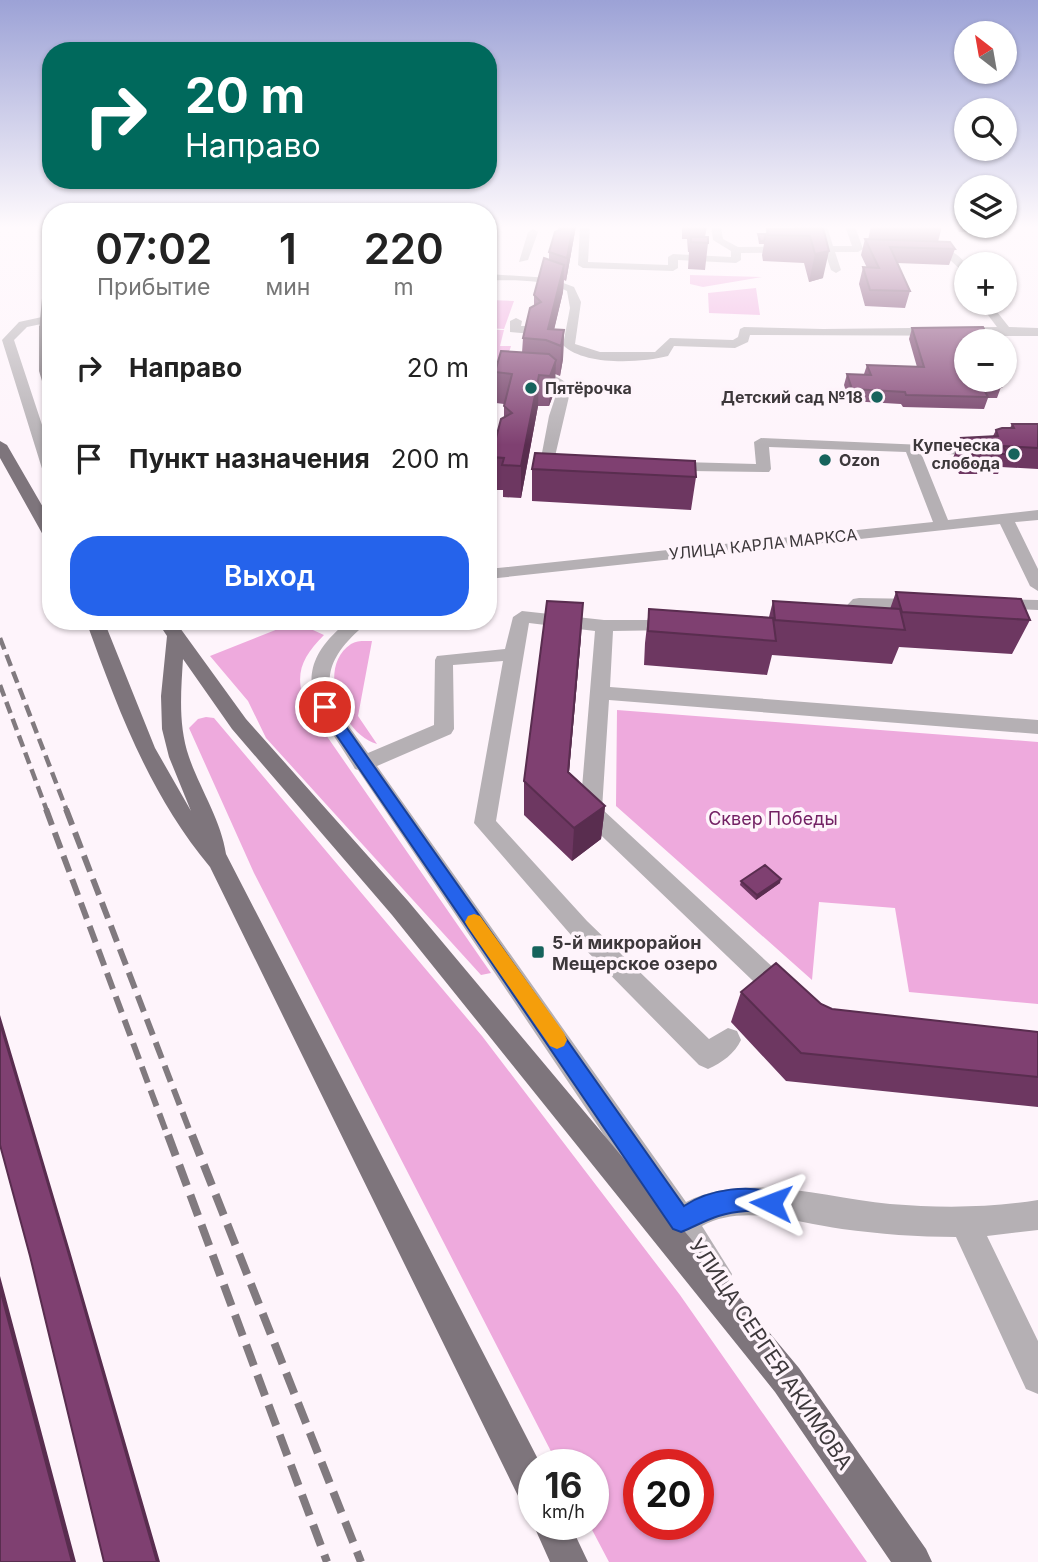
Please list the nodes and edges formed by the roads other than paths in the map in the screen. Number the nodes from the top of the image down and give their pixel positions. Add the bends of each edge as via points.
1 (575, 299) edge
2 (994, 315) edge
3 (516, 321) dead end
4 (42, 322) edge
5 (1005, 329) edge
6 (532, 330) edge
7 (554, 331) edge
8 (571, 331) junction
9 (954, 331) edge
10 (1017, 331) edge
11 (1038, 332) edge
12 (497, 373) edge
13 (1038, 439) edge
14 (0, 445) edge
15 (531, 445) edge
16 (550, 446) junction
17 (42, 447) edge
18 (912, 448) junction
19 (556, 480) edge
20 (671, 486) edge
21 (1038, 515) edge
22 (42, 519) edge
23 (1005, 519) junction
24 (942, 525) junction
25 (497, 573) edge
26 (1038, 586) edge
27 (935, 604) edge
28 (974, 604) edge
29 (1038, 605) edge
30 (696, 624) edge
31 (604, 625) junction
32 (821, 628) edge
33 (98, 630) edge
34 (171, 630) edge
35 (172, 630) edge
36 (341, 630) edge
37 (513, 654) junction
38 (600, 694) junction
39 (1038, 727) edge
40 (362, 764) junction
41 (218, 861) junction
42 (798, 1007) edge
43 (728, 1040) dead end
44 (1038, 1215) edge
45 (681, 1221) junction
46 (964, 1221) junction
47 (1038, 1377) edge
48 (787, 1380) junction
49 (518, 1457) edge
50 (559, 1540) edge
51 (569, 1562) edge
52 (913, 1562) edge

1 - 8 street
2 - 5 street
3 - 6 street via 514,330
4 - 17 street via 23,324 8,340
7 - 8 street
8 - 9 street via 569,345 583,354 650,357 664,353 670,342 735,344 744,339 744,331
10 - 11 street
12 - 16 street via 550,378 563,384 563,403
13 - 18 street via 999,437 972,452
14 - 22 main road
15 - 16 street
16 - 19 street via 543,479
18 - 20 street via 761,442 764,469 682,466 683,487
18 - 24 street
21 - 23 street, УЛИЦА КАРЛА МАРКСА
23 - 24 street, УЛИЦА КАРЛА МАРКСА
23 - 26 street
24 - 25 street, УЛИЦА КАРЛА МАРКСА
27 - 32 street via 859,603 834,629
28 - 29 street
30 - 31 street
31 - 37 street via 522,617
31 - 38 street
33 - 41 main road via 130,714 174,801
34 - 41 main road via 172,729
35 - 48 main road via 239,724 400,908
36 - 40 street, УЛИЦА СЕРГЕЯ АКИМОВА via 323,659 319,688 325,707
37 - 40 street via 444,660 443,729
37 - 43 street via 485,823 579,928 708,1056
38 - 39 street
38 - 42 street via 591,812
40 - 45 street, УЛИЦА СЕРГЕЯ АКИМОВА
41 - 49 main road
44 - 46 street via 1006,1222
45 - 46 street via 699,1209 748,1199 841,1214
45 - 48 street, УЛИЦА СЕРГЕЯ АКИМОВА
46 - 47 street
48 - 52 main road, УЛИЦА СЕРГЕЯ АКИМОВА
50 - 51 main road

